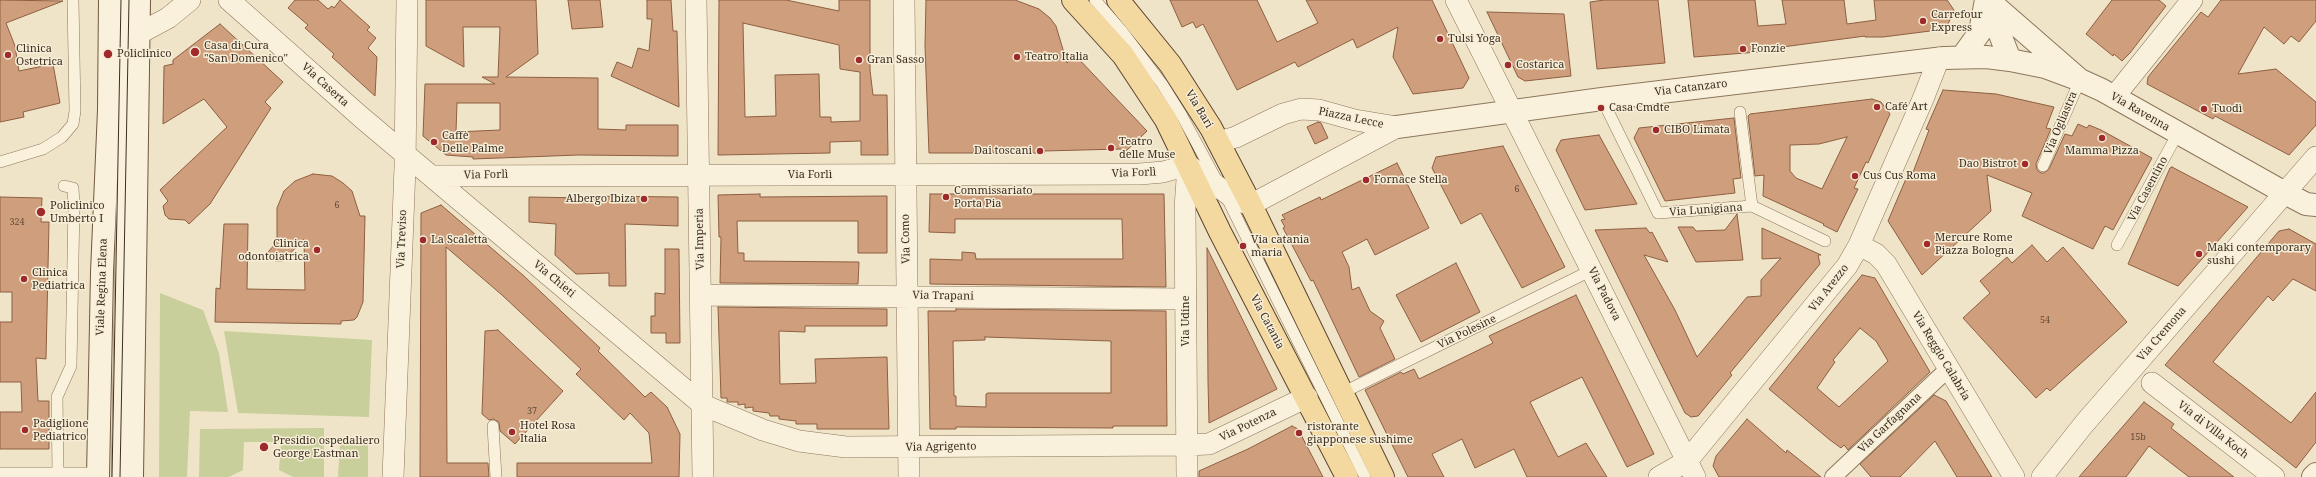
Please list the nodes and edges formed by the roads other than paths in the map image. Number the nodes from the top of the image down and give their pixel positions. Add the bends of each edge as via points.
1 (73, 0) edge
2 (110, 0) edge
3 (126, 0) edge
4 (140, 0) edge
5 (190, 0) edge
6 (229, 0) edge
7 (407, 0) edge
8 (696, 0) edge
9 (904, 0) edge
10 (1073, 0) edge
11 (1095, 0) edge
12 (1118, 0) edge
13 (1456, 0) edge
14 (1987, 0) edge
15 (2192, 0) edge
16 (125, 30) junction
17 (1962, 57) junction
18 (1939, 58) junction
19 (2010, 60) junction
20 (2080, 80) junction
21 (2114, 97) junction
22 (1602, 100) junction
23 (1512, 112) junction
24 (1740, 112) dead end
25 (1182, 116) junction
26 (1397, 127) junction
27 (2178, 133) junction
28 (1218, 142) junction
29 (405, 153) junction
30 (2316, 157) edge
31 (0, 162) edge
32 (1188, 165) junction
33 (2043, 166) dead end
34 (699, 175) junction
35 (904, 175) junction
36 (432, 176) junction
37 (64, 186) dead end
38 (1223, 190) junction
39 (2285, 193) junction
40 (1250, 203) junction
41 (1752, 206) junction
42 (2313, 208) edge
43 (1825, 241) dead end
44 (1859, 244) junction
45 (2118, 245) dead end
46 (1592, 270) junction
47 (700, 295) junction
48 (906, 296) junction
49 (1186, 299) junction
50 (1948, 369) junction
51 (2152, 383) dead end
52 (1342, 393) junction
53 (1307, 397) junction
54 (703, 405) junction
55 (493, 426) dead end
56 (1186, 445) junction
57 (909, 447) junction
58 (1691, 469) edge
59 (0, 473) edge
60 (61, 474) edge
61 (2316, 474) edge
62 (104, 476) edge
63 (132, 477) edge
64 (393, 477) edge
65 (496, 477) edge
66 (703, 477) edge
67 (909, 477) edge
68 (1187, 477) edge
69 (1347, 477) edge
70 (1365, 477) edge
71 (1382, 477) edge
72 (1659, 477) edge
73 (1832, 477) edge
74 (2014, 477) edge
75 (2042, 477) edge
76 (2274, 477) edge
77 (2313, 477) edge

1 - 31 lane via 73,124 62,137 43,149
2 - 16 street
3 - 16 lane
4 - 16 street
5 - 16 street via 168,18
6 - 29 street, Via Caserta
7 - 29 street, Via Treviso
8 - 34 street, Via Imperia
9 - 35 street, Via Como
10 - 32 main road, Via Bari via 1123,55 1142,82 1166,120
11 - 25 lane, Via Bari via 1133,45
12 - 28 main road, Via Bari via 1170,64
13 - 23 street, Via Padova
14 - 17 street via 1980,32
14 - 19 street
14 - 20 street, Via Ravenna
15 - 21 street
16 - 62 street, Viale Regina Elena via 102,272
16 - 63 street
17 - 18 street, Via Catanzaro
17 - 19 street, Via Catanzaro
18 - 22 street, Via Catanzaro
18 - 44 street, Via Arezzo
19 - 20 street, Via Catanzaro via 2045,67
20 - 21 street, Via Ravenna
20 - 33 lane, Via Ogliastra
21 - 27 street, Via Ravenna
22 - 23 street, Via Catanzaro
22 - 41 lane, Via Lunigiana via 1658,213
23 - 26 street, Via Catanzaro
23 - 46 street, Via Padova
24 - 41 lane
25 - 28 lane via 1200,133
25 - 38 lane, Via Bari
26 - 28 street, Piazza Lecce via 1364,122 1319,110 1301,110 1283,114 1236,137
26 - 40 street, Piazza Lecce via 1262,200
27 - 39 street, Via Ravenna
27 - 45 lane, Via Casentino
28 - 40 main road, Via Bari
29 - 36 street, Via Chieti
29 - 64 street, Via Treviso
30 - 39 street, Via Cremona
32 - 35 street, Via Forlì via 1144,174
32 - 38 street, Via Bari
32 - 49 street, Via Udine via 1185,200
32 - 53 main road, Via Catania via 1229,250
34 - 35 street, Via Forlì
34 - 36 street, Via Forlì
34 - 47 street, Via Imperia
35 - 48 street, Via Como
36 - 54 street, Via Chieti
37 - 60 lane via 73,188 74,205 72,358 69,374 60,386 57,396
38 - 40 street, Via Bari via 1240,201
38 - 70 lane, Via Catania
39 - 42 street, Via Ravenna
39 - 75 street, Via Cremona via 2089,418
40 - 52 main road
41 - 43 lane, Via Lunigiana
44 - 50 street, Via Reggio Calabria via 1876,254 1886,264
44 - 58 street, Via Arezzo via 1837,279
46 - 52 lane, Via Polesine
46 - 58 street, Via Padova
47 - 48 street, Via Trapani
47 - 54 street, Via Imperia
48 - 49 street, Via Trapani
48 - 57 street, Via Como
49 - 56 street, Via Udine
50 - 73 street, Via Garfagnana
50 - 74 street, Via Reggio Calabria
51 - 76 street, Via di Villa Koch
52 - 71 main road
53 - 56 street, Via Potenza via 1209,444
53 - 69 main road, Via Catania
54 - 57 street, Via Agrigento via 763,430 799,441 846,447
54 - 66 street, Via Imperia
55 - 65 lane
56 - 57 street, Via Agrigento
56 - 68 street, Via Udine
57 - 67 street, Via Como
58 - 72 street, Via Arezzo
59 - 60 lane
60 - 62 lane
61 - 77 street

